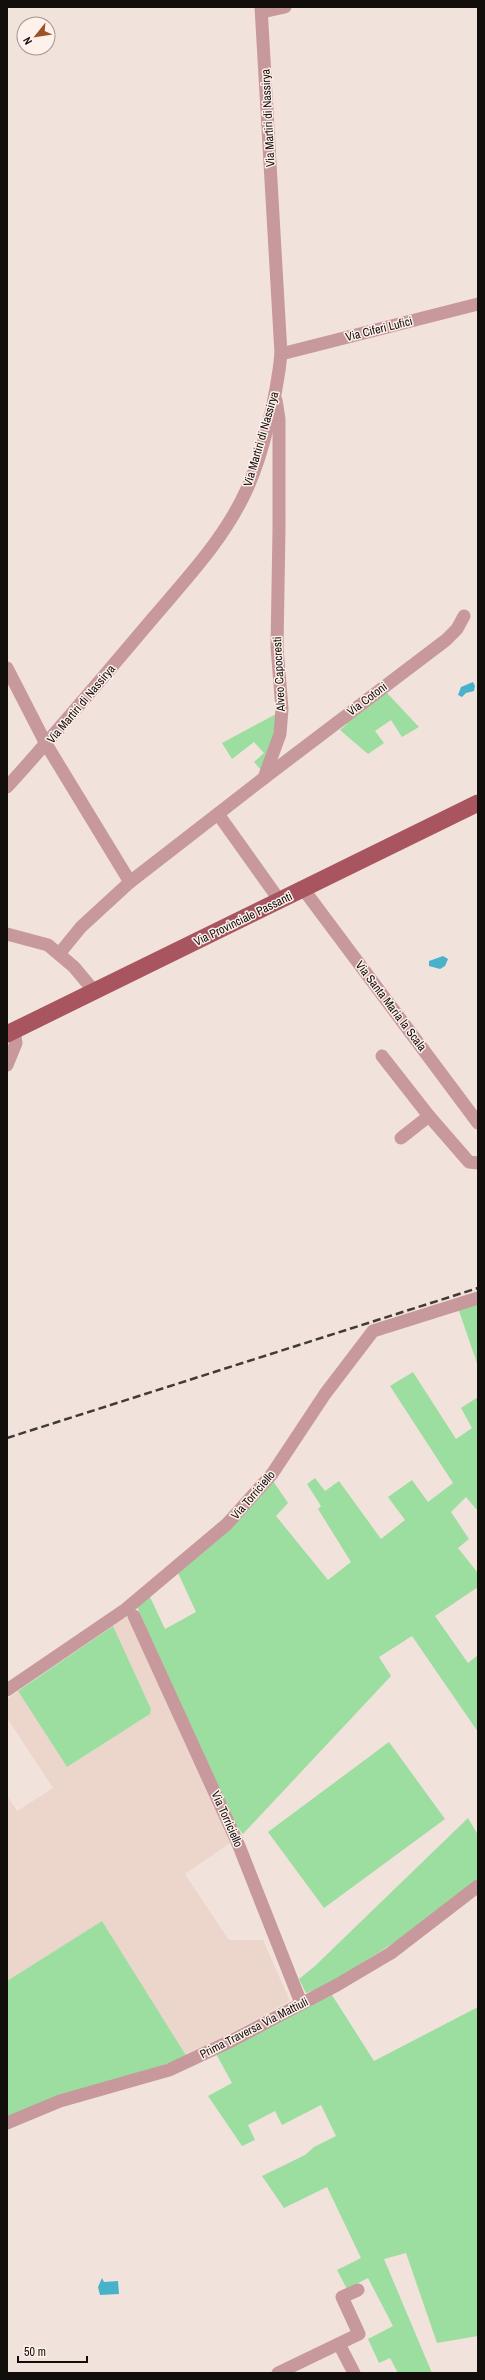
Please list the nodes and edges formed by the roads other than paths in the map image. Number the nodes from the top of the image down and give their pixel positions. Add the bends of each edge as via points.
1 (285, 7) edge
2 (262, 9) edge
3 (478, 304) edge
4 (281, 354) junction
5 (276, 393) junction
6 (464, 616) dead end
7 (7, 668) edge
8 (46, 744) junction
9 (264, 778) junction
10 (7, 787) edge
11 (478, 803) edge
12 (218, 814) junction
13 (130, 882) junction
14 (304, 890) junction
15 (280, 901) junction
16 (7, 934) edge
17 (59, 954) junction
18 (94, 992) junction
19 (9, 1033) edge
20 (382, 1056) dead end
21 (7, 1065) edge
22 (429, 1116) junction
23 (478, 1123) edge
24 (402, 1138) dead end
25 (478, 1163) edge
26 (478, 1298) edge
27 (134, 1616) dead end
28 (7, 1690) edge
29 (478, 1886) edge
30 (301, 2003) junction
31 (7, 2123) edge
32 (358, 2290) dead end
33 (340, 2344) junction
34 (278, 2373) edge
35 (354, 2373) edge

1 - 2 street
2 - 4 street, Via Martiri di Nassirya
3 - 4 street, Via Ciferi Lufici
4 - 5 street, Via Martiri di Nassirya
5 - 8 street, Via Martiri di Nassirya via 246,491 220,537
5 - 9 street, Alveo Capocresti via 279,427 277,647 282,709 280,734
6 - 9 street, Via Cotoni via 457,629 446,640
7 - 8 street
8 - 10 street, Via Martiri di Nassirya
8 - 13 street
9 - 12 street
11 - 14 main road, Via Provinciale Passanti
12 - 13 street
12 - 15 street
13 - 17 street via 81,927
14 - 15 main road, Via Provinciale Passanti
14 - 23 street, Via Santa Maria la Scala
15 - 18 main road, Via Provinciale Passanti
16 - 17 street via 40,942
17 - 18 street via 83,976
18 - 19 main road, Via Provinciale Passanti
19 - 21 street via 16,1042
20 - 22 street
22 - 24 street
22 - 25 street via 469,1162
26 - 28 street, Via Torriciello via 373,1331 325,1394 272,1474 232,1520 126,1608
27 - 30 street, Via Torriciello via 239,1846
29 - 30 street, Prima Traversa Via Mattiuli via 391,1953 337,1986
30 - 31 street, Prima Traversa Via Mattiuli via 181,2065 60,2100
32 - 33 street via 342,2297 359,2334
33 - 34 street
33 - 35 street

